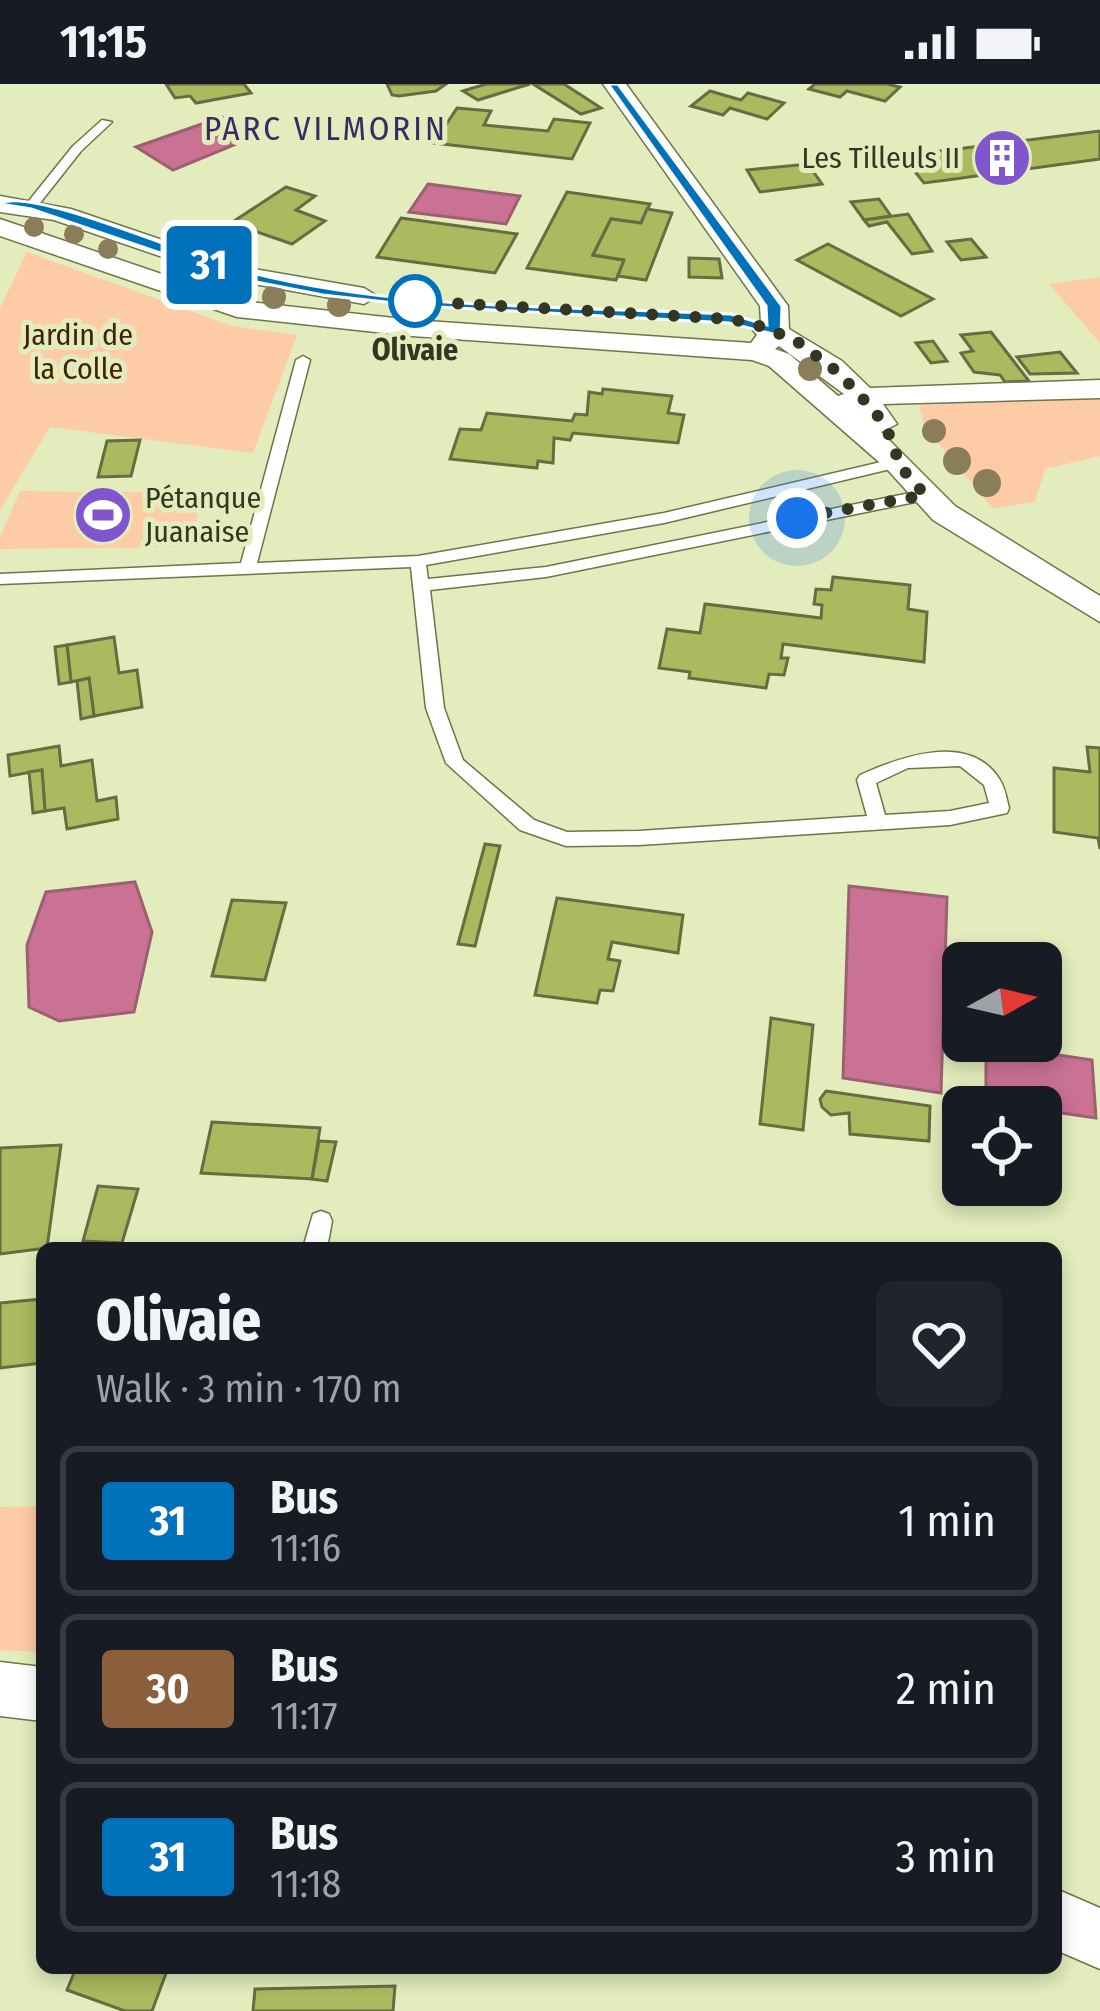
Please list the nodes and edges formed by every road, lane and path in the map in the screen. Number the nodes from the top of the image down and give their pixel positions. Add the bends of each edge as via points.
1 (614, 84) edge
2 (106, 122) dead end
3 (7, 208) edge
4 (71, 216) junction
5 (35, 238) junction
6 (323, 290) junction
7 (516, 307) dead end
8 (308, 317) junction
9 (744, 322) dead end
10 (766, 342) junction
11 (303, 360) dead end
12 (1100, 388) edge
13 (862, 398) junction
14 (831, 406) junction
15 (898, 464) junction
16 (925, 495) junction
17 (418, 561) junction
18 (248, 568) junction
19 (0, 579) edge
20 (424, 585) junction
21 (1100, 610) edge
22 (878, 823) junction
23 (321, 1221) dead end
24 (316, 1242) edge
25 (0, 1688) edge
26 (36, 1693) edge
27 (1062, 1922) edge
28 (1100, 1939) edge

1 - 10 street via 774,306
2 - 3 lane via 86,134 70,164
3 - 4 street
3 - 5 street
4 - 5 street
4 - 6 street via 236,274
5 - 8 street via 237,310
6 - 7 street
6 - 8 street
8 - 10 street
9 - 10 street
10 - 13 street via 814,352
10 - 14 street
11 - 18 lane
12 - 13 street
13 - 14 street
13 - 15 street via 894,443
14 - 15 street
15 - 16 street
15 - 17 lane via 664,518
16 - 20 lane via 546,572
16 - 21 street via 970,532
17 - 18 lane
17 - 20 lane
18 - 19 lane
20 - 22 lane via 435,708 455,763 527,825 566,838 638,838
22 - 22 lane via 950,818 1000,808 992,782 964,759 905,761 866,780
23 - 24 lane
25 - 26 street
27 - 28 street

